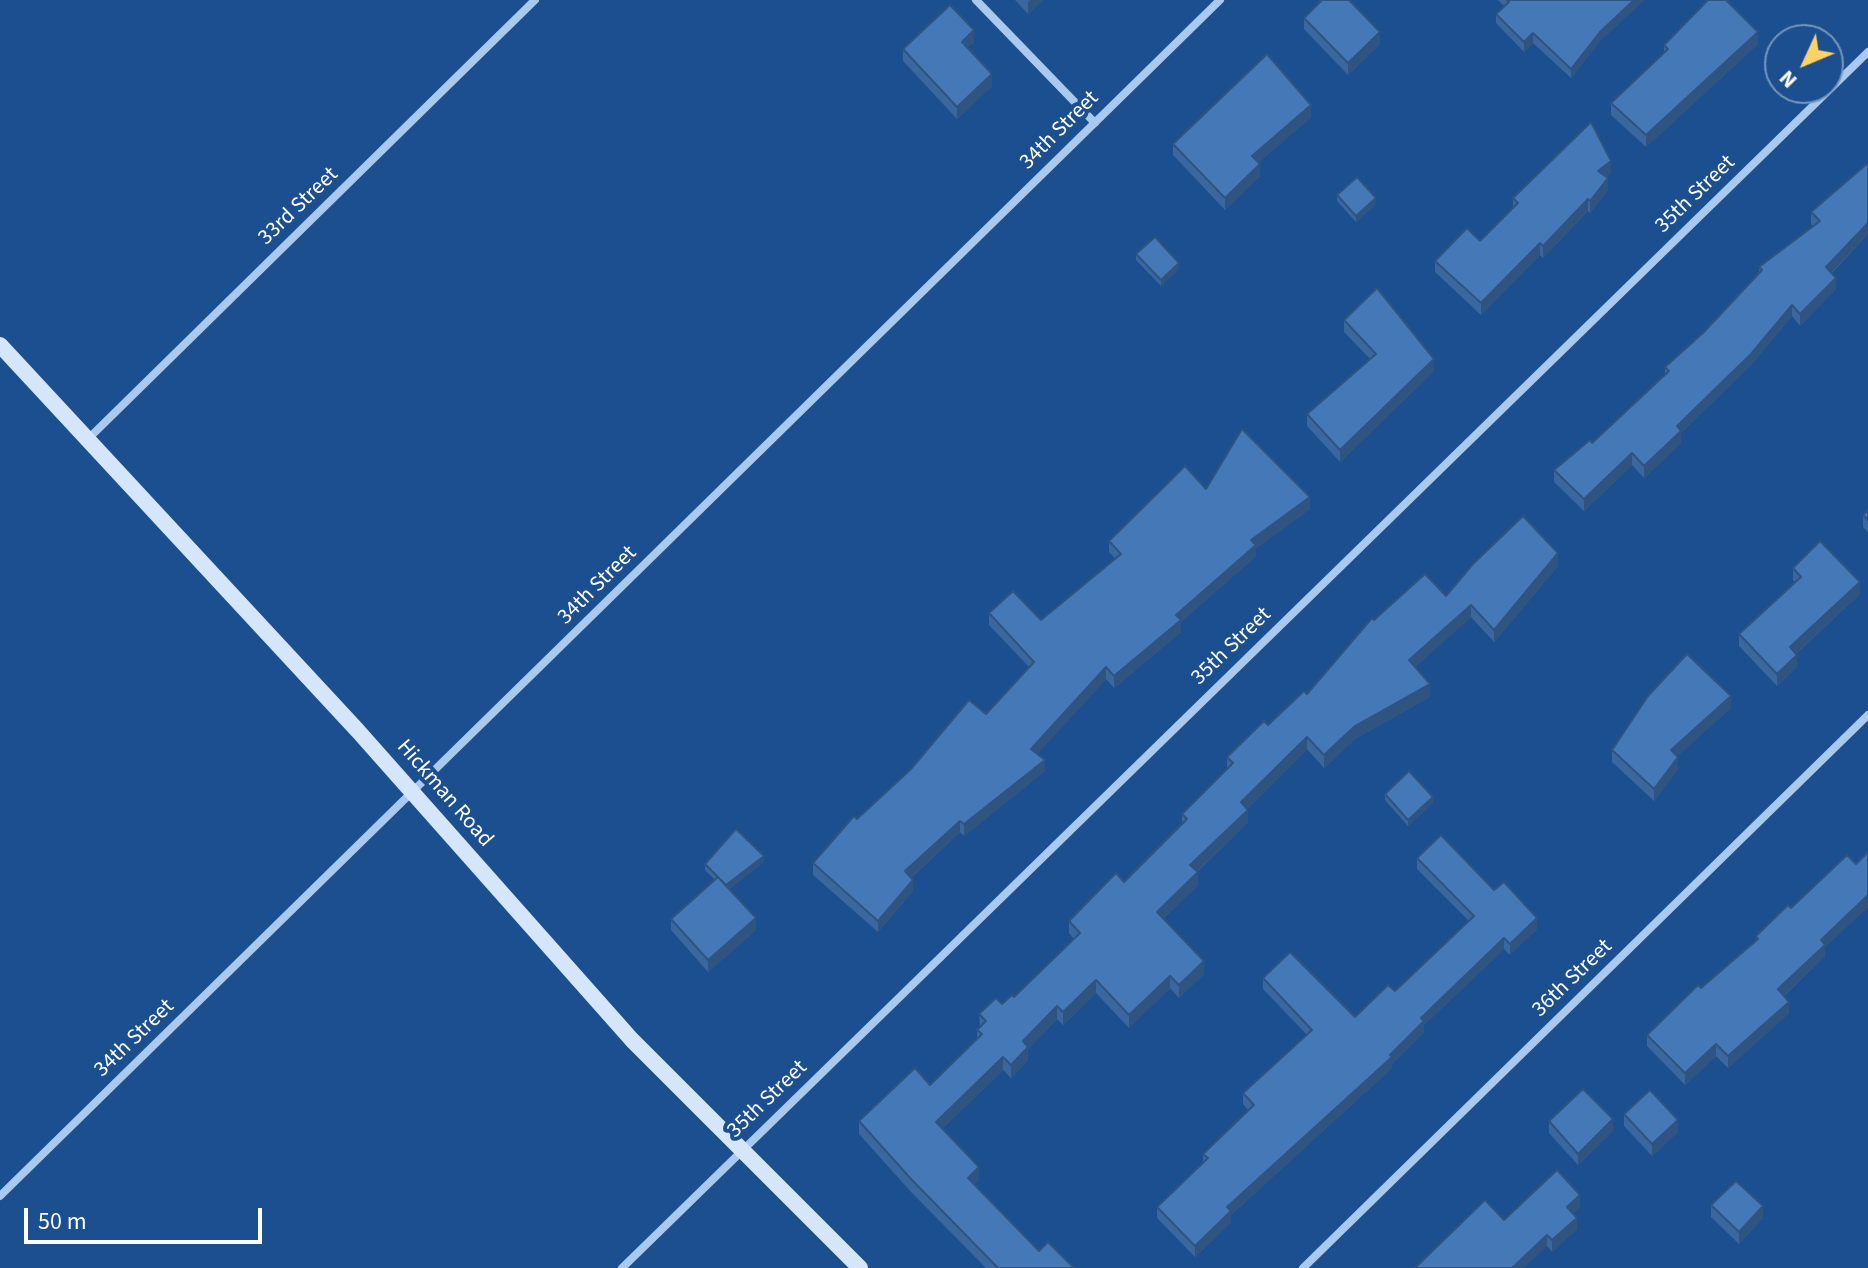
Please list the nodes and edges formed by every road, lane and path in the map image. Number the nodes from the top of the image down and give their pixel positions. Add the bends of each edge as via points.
1 (535, 0) edge
2 (976, 0) edge
3 (1220, 0) edge
4 (1868, 52) edge
5 (1095, 123) junction
6 (0, 345) edge
7 (88, 439) junction
8 (1868, 715) edge
9 (413, 793) junction
10 (742, 1151) junction
11 (0, 1196) edge
12 (622, 1268) edge
13 (860, 1268) edge
14 (1303, 1268) edge

1 - 7 street, 33rd Street
2 - 5 street
3 - 5 street, 34th Street
4 - 10 street, 35th Street
5 - 9 street, 34th Street
6 - 7 main road, Hickman Road
7 - 9 main road, Hickman Road
8 - 14 street, 36th Street
9 - 10 main road, Hickman Road via 632,1040
9 - 11 street, 34th Street
10 - 12 street, 35th Street
10 - 13 main road, Hickman Road

